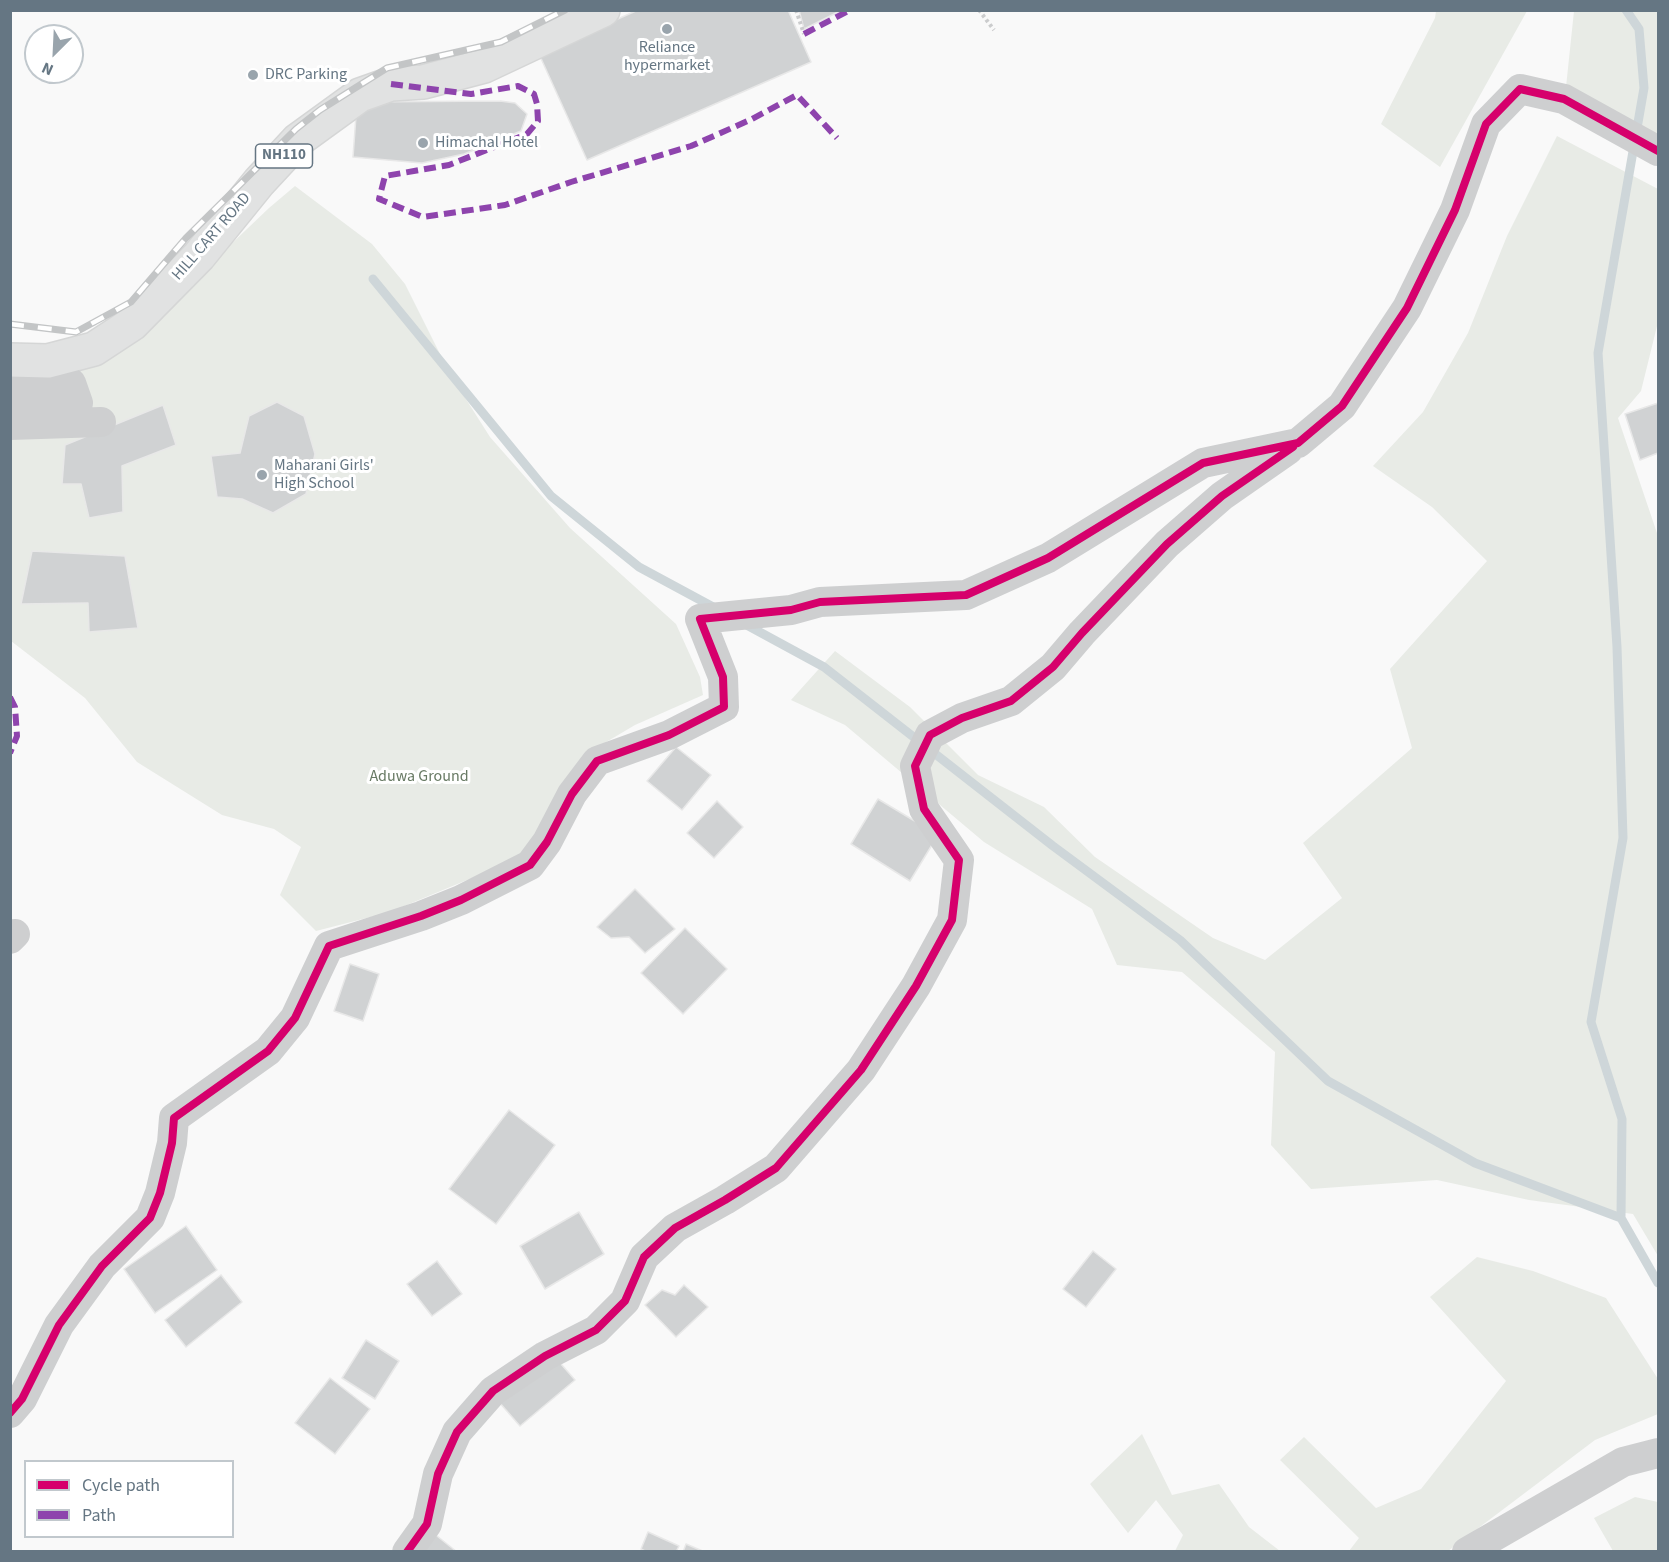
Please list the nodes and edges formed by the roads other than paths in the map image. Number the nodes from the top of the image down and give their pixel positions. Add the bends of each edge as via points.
1 (603, 10) edge
2 (1659, 151) edge
3 (10, 360) edge
4 (10, 378) edge
5 (10, 402) edge
6 (101, 422) dead end
7 (10, 425) edge
8 (1298, 443) junction
9 (10, 1413) edge
10 (1659, 1453) edge
11 (407, 1551) edge
12 (1467, 1551) edge

1 - 3 highway, HILL CART ROAD / NH110 via 484,66 423,82 391,84 360,95 298,140 199,256 132,324 94,349 48,361
2 - 8 street via 1564,99 1520,89 1486,124 1455,210 1407,308 1342,406
4 - 5 street via 71,383 78,403
6 - 7 street
8 - 9 street via 1203,463 1048,558 966,595 820,602 791,610 700,619 723,677 724,707 669,735 597,761 572,794 530,865 461,900 329,946 295,1018 268,1051 174,1118 172,1143 150,1218 102,1266 59,1325 22,1399
8 - 11 street via 1222,496 1167,544 1053,667 1011,701 962,718 930,735 915,766 924,809 959,860 952,920 916,986 861,1070 776,1167 675,1228 644,1257 625,1301 596,1330 545,1356 493,1391 457,1432 438,1474 427,1524
10 - 12 street via 1623,1462

